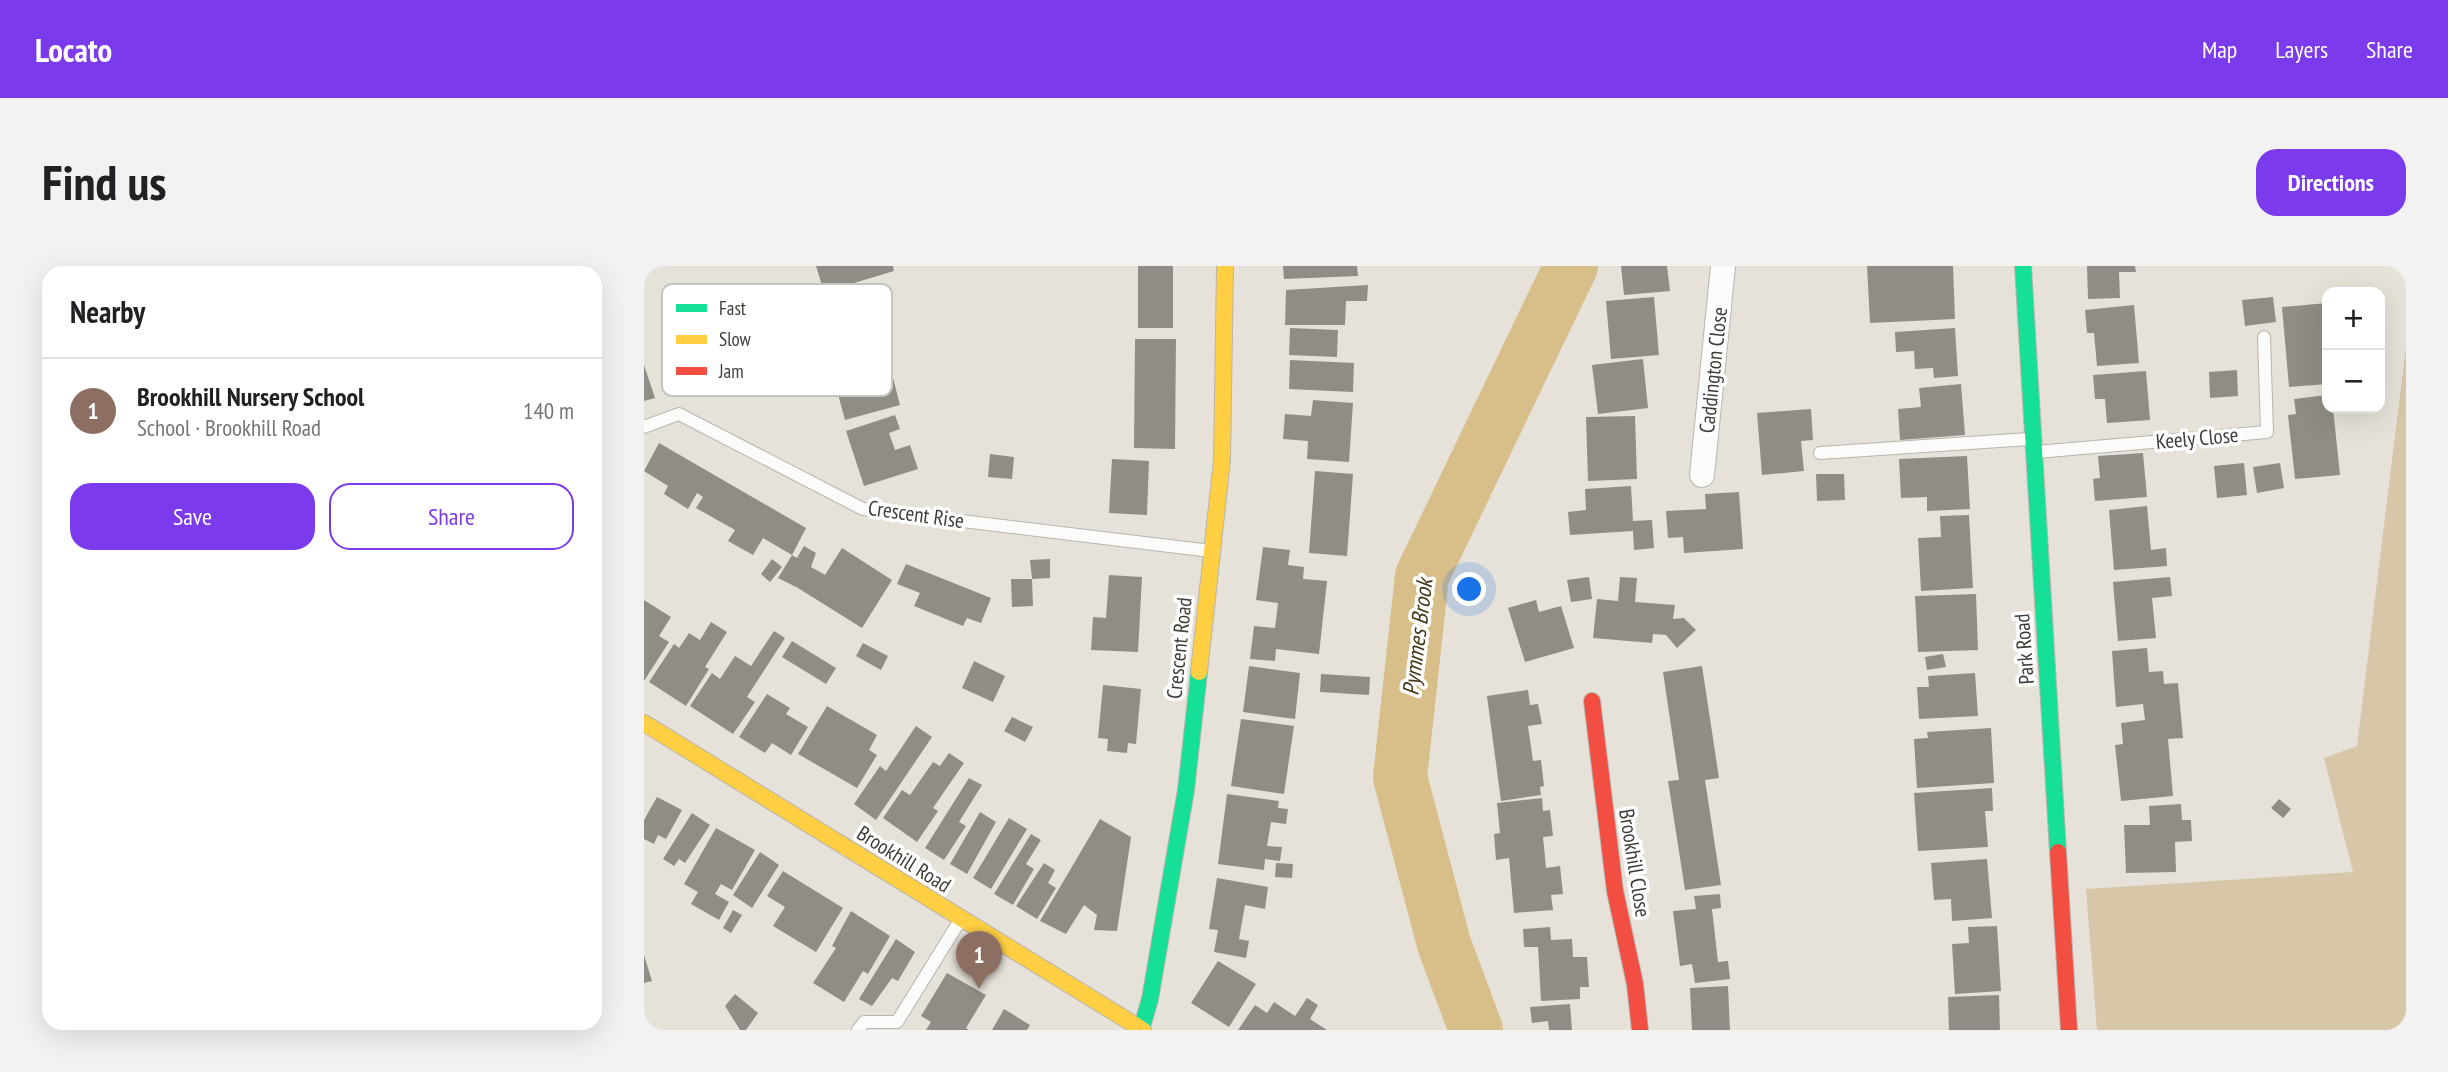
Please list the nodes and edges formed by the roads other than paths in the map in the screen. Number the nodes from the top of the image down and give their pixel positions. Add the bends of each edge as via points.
1 (1225, 266) edge
2 (1723, 266) edge
3 (2023, 266) edge
4 (2264, 337) dead end
5 (644, 426) edge
6 (2032, 445) junction
7 (1820, 453) dead end
8 (1702, 475) dead end
9 (1211, 551) junction
10 (1592, 701) dead end
11 (644, 723) edge
12 (961, 918) junction
13 (858, 1030) edge
14 (1142, 1030) edge
15 (1640, 1030) edge
16 (2070, 1030) edge

1 - 9 street, Crescent Road via 1222,460
2 - 8 street, Caddington Close
3 - 6 street, Park Road
4 - 6 lane, Keely Close via 2267,432
5 - 9 lane, Crescent Rise via 680,414 863,509
6 - 7 lane
6 - 16 street, Park Road
9 - 14 street, Crescent Road via 1186,790
10 - 15 street, Brookhill Close via 1615,891
11 - 12 street, Brookhill Road
12 - 13 lane via 897,1022 864,1022
12 - 14 street, Brookhill Road

